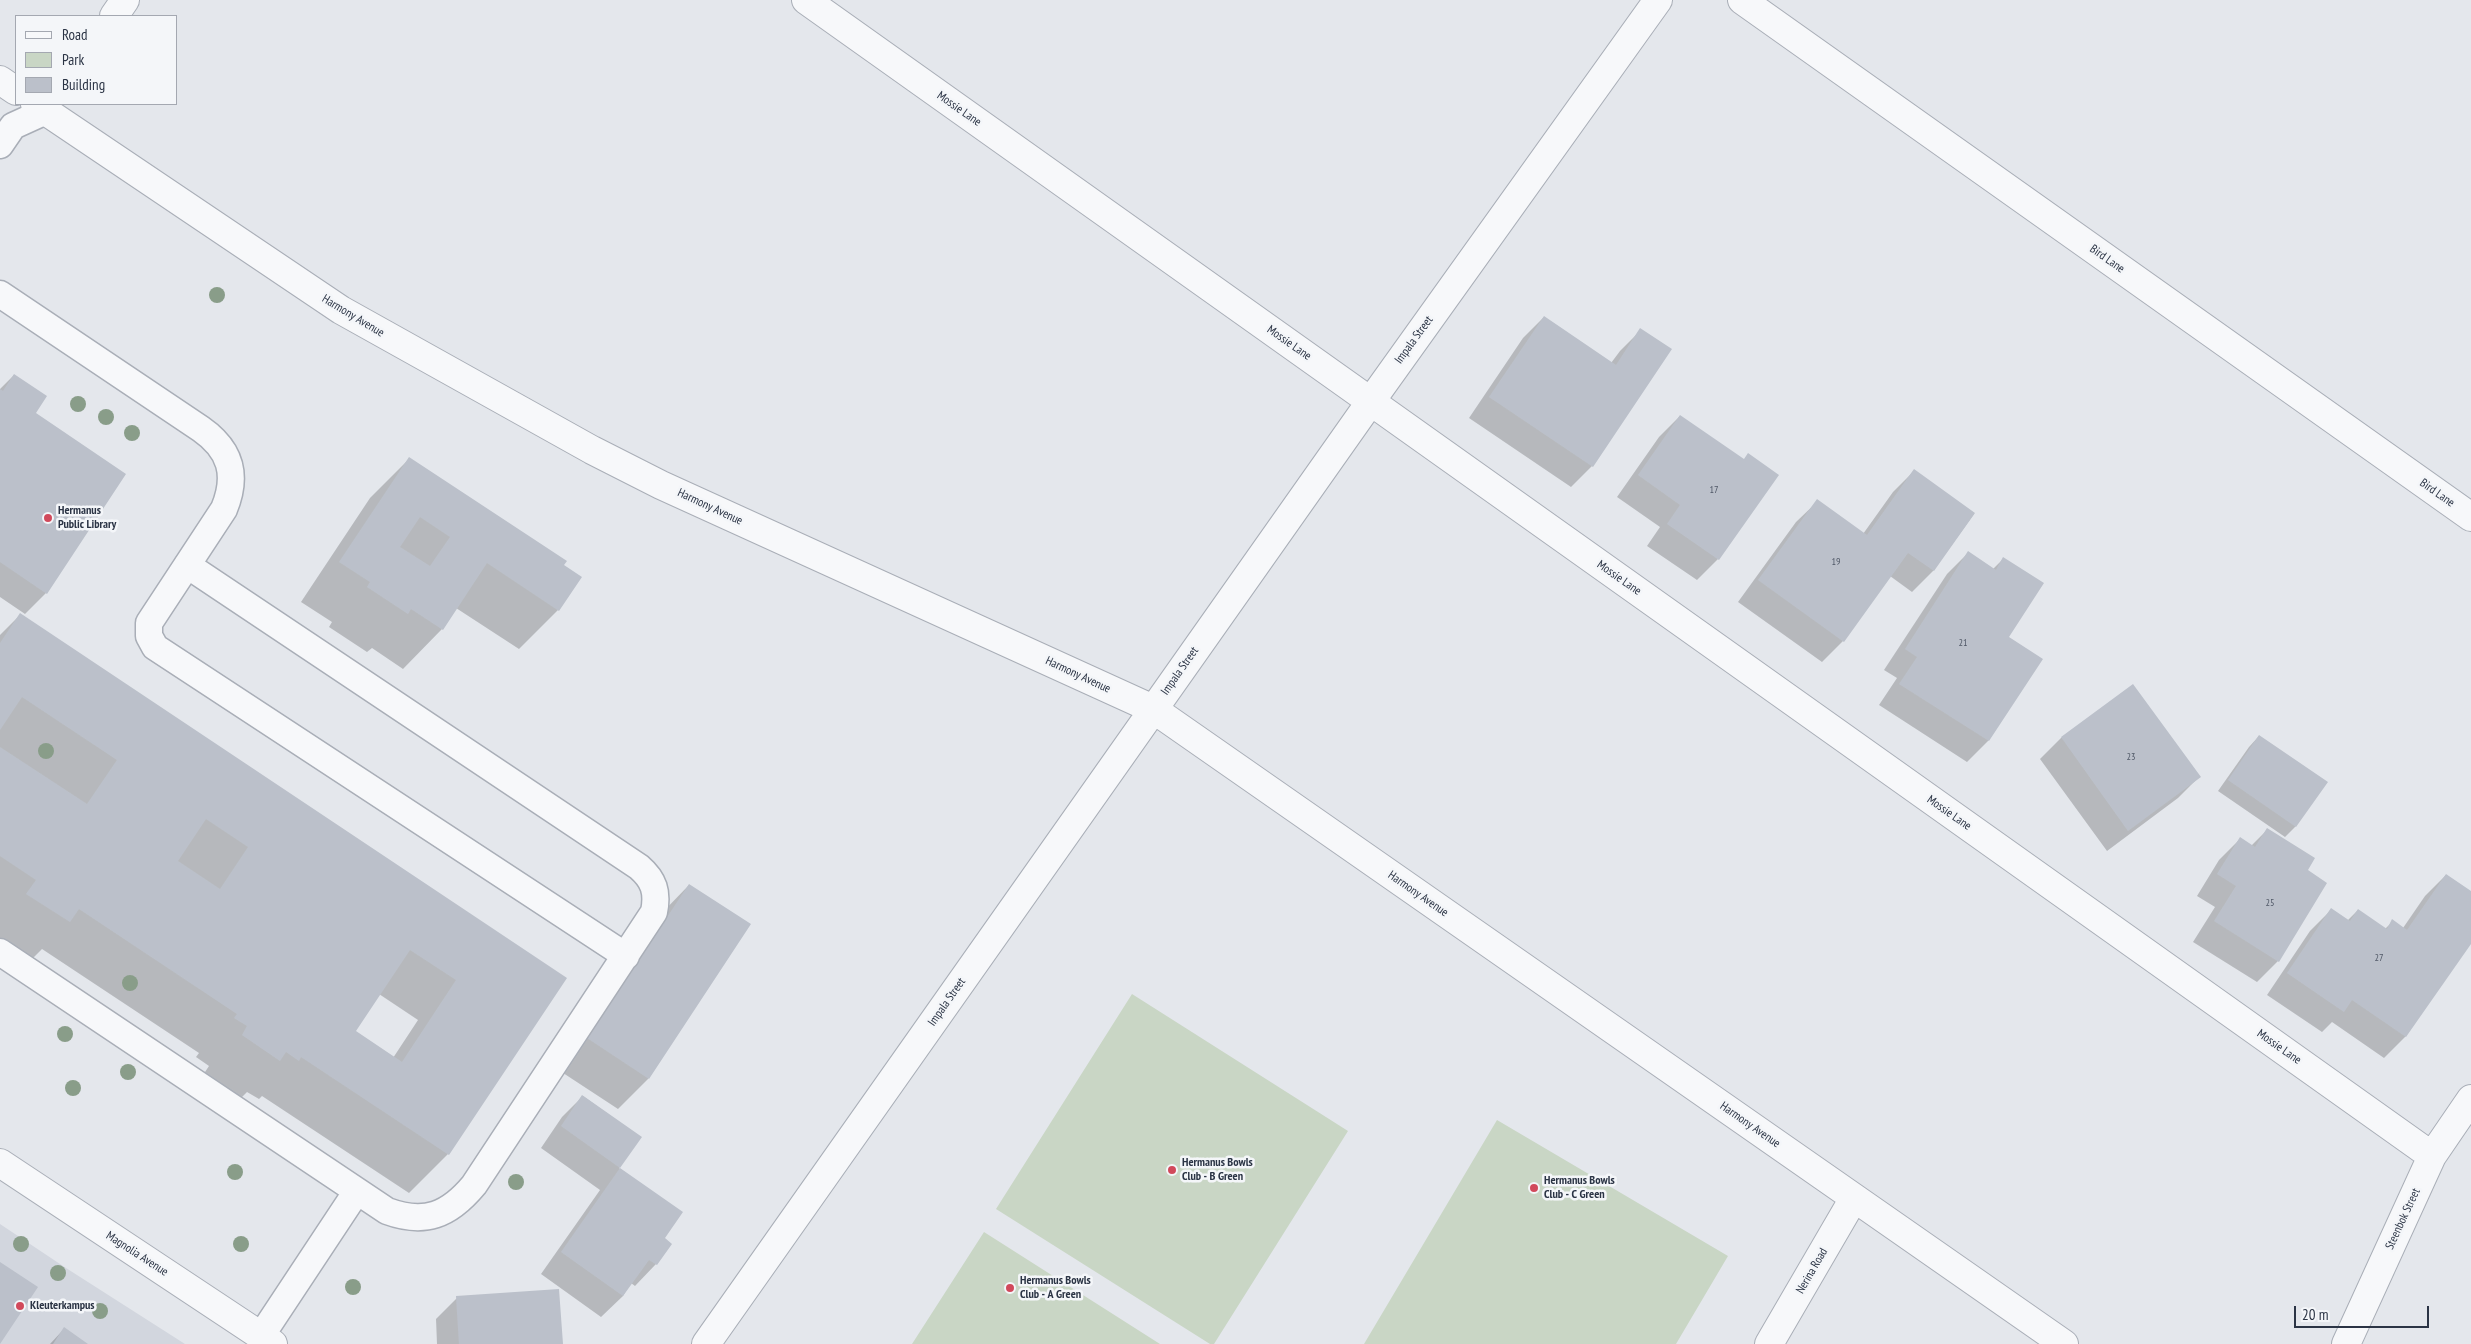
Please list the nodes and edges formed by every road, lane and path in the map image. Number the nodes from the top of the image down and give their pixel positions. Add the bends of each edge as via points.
1 (125, 0) edge
2 (806, 0) edge
3 (1658, 0) edge
4 (1742, 0) edge
5 (115, 15) edge
6 (0, 80) edge
7 (15, 90) edge
8 (44, 106) edge
9 (0, 144) edge
10 (0, 294) edge
11 (1370, 401) junction
12 (2471, 517) edge
13 (187, 564) junction
14 (1153, 709) junction
15 (0, 952) edge
16 (626, 956) junction
17 (2471, 1099) edge
18 (2432, 1156) junction
19 (0, 1163) edge
20 (357, 1191) junction
21 (1854, 1198) junction
22 (267, 1340) edge
23 (706, 1344) edge
24 (1769, 1344) edge
25 (2064, 1344) edge
26 (2346, 1344) edge

1 - 5 street
2 - 11 street, Mossie Lane
3 - 11 street, Impala Street
4 - 12 street, Bird Lane
6 - 7 street
8 - 9 lane via 13,126
8 - 14 street, Harmony Avenue via 341,310 592,450 661,485
10 - 13 lane via 213,438 223,450 232,480 230,495
11 - 14 street, Impala Street
11 - 18 street, Mossie Lane
13 - 16 lane via 639,867 650,877 656,890 656,901 654,912
13 - 16 lane via 149,623 149,636 155,647
14 - 21 street, Harmony Avenue
14 - 23 street, Impala Street
15 - 20 lane
16 - 20 lane via 461,1200 445,1212 413,1218 387,1211
17 - 18 street, Steenbok Street
18 - 26 street, Steenbok Street
19 - 22 street, Magnolia Avenue
20 - 22 lane
21 - 24 street, Nerina Road
21 - 25 street, Harmony Avenue

